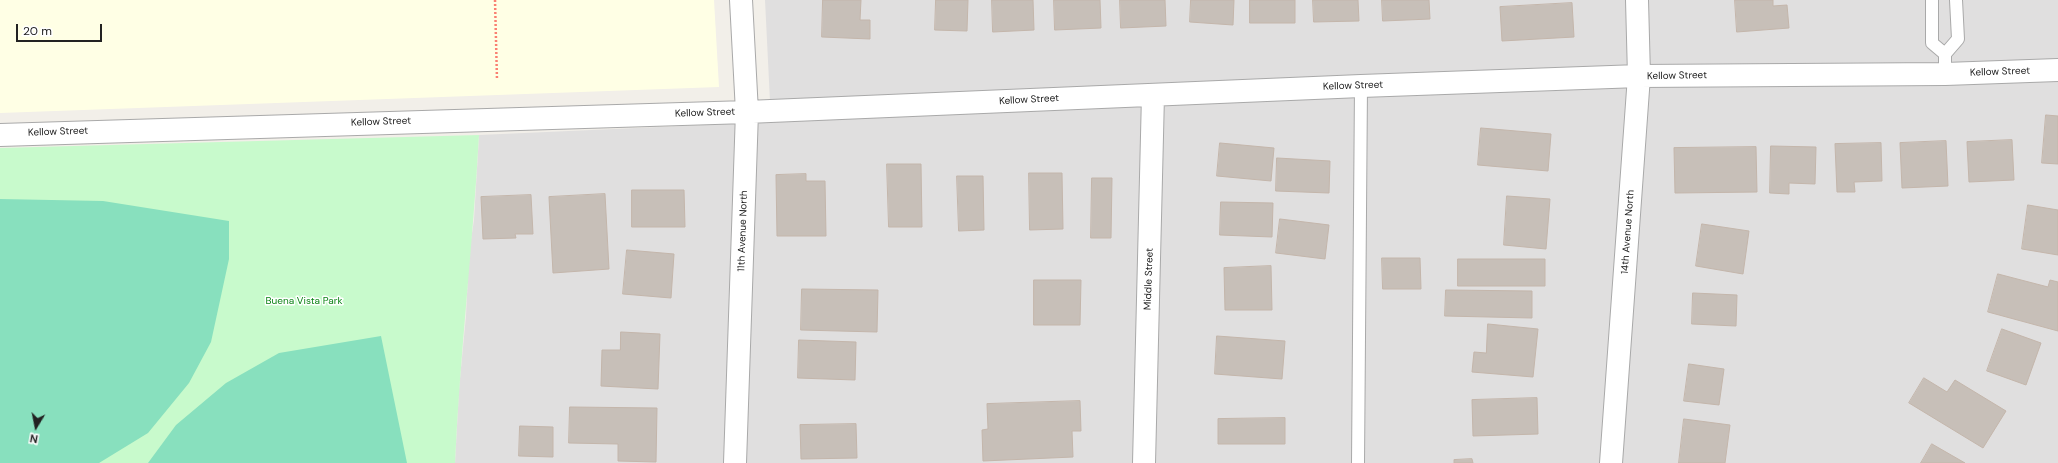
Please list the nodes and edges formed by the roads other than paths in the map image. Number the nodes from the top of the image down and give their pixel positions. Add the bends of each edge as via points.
1 (741, 0) edge
2 (1637, 0) edge
3 (1932, 0) edge
4 (1956, 0) edge
5 (1945, 64) junction
6 (2058, 70) edge
7 (1639, 76) junction
8 (1361, 86) junction
9 (1153, 95) junction
10 (747, 112) junction
11 (0, 135) edge
12 (735, 463) edge
13 (1144, 463) edge
14 (1358, 463) edge
15 (1610, 463) edge

1 - 10 street, 11th Avenue North
2 - 7 street, 14th Avenue North
3 - 5 lane via 1932,43
4 - 5 lane via 1958,38
5 - 6 street, Kellow Street
5 - 7 street, Kellow Street
7 - 8 street, Kellow Street
7 - 15 street, 14th Avenue North
8 - 9 street, Kellow Street
8 - 14 lane
9 - 10 street, Kellow Street
9 - 13 street, Middle Street
10 - 11 street, Kellow Street
10 - 12 street, 11th Avenue North

